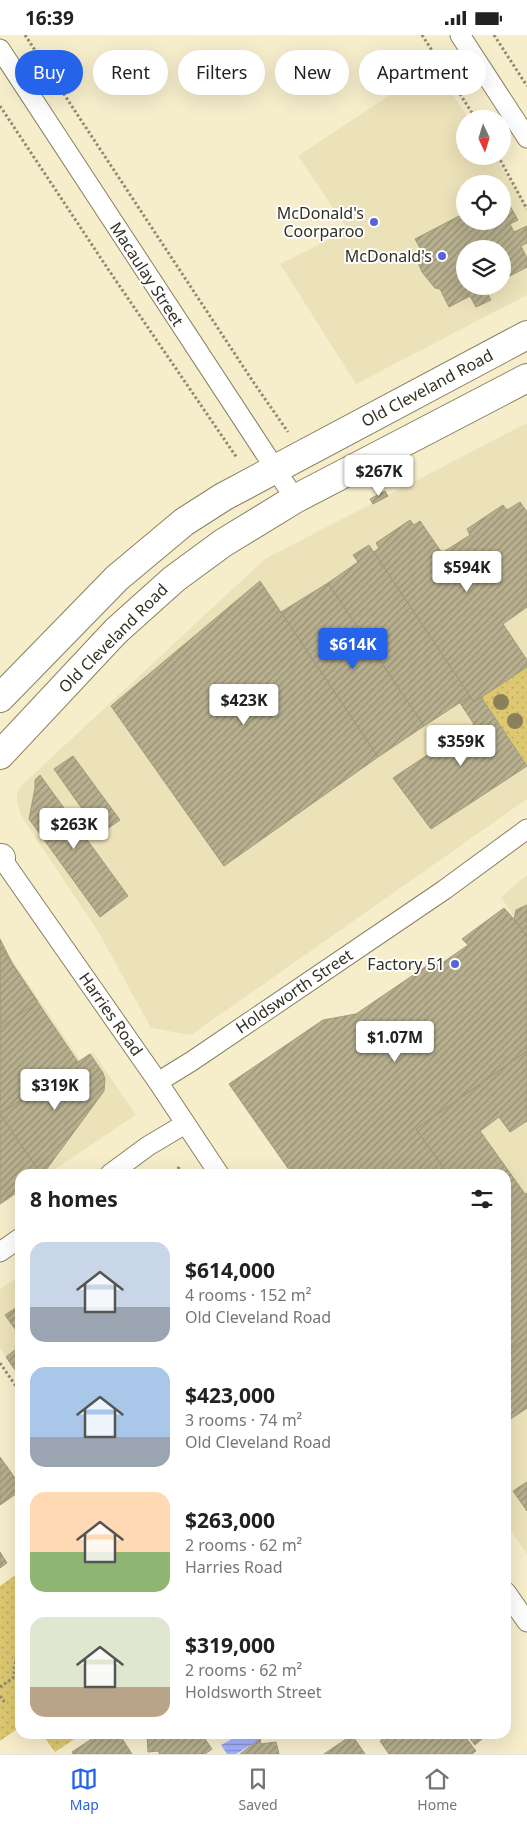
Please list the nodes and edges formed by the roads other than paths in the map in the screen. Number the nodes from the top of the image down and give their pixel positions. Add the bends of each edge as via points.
1 (460, 35) edge
2 (0, 49) edge
3 (527, 138) edge
4 (527, 335) edge
5 (527, 378) edge
6 (275, 469) junction
7 (295, 499) junction
8 (3, 689) edge
9 (0, 755) edge
10 (527, 829) edge
11 (0, 857) edge
12 (158, 1082) junction
13 (185, 1124) junction
14 (117, 1169) edge
15 (216, 1169) edge
16 (15, 1242) edge
17 (0, 1252) edge
18 (511, 1599) edge
19 (527, 1622) edge

1 - 3 street
2 - 6 street, Macaulay Street
4 - 6 highway, Old Cleveland Road
5 - 7 highway, Old Cleveland Road
6 - 7 street, Macaulay Street
6 - 8 highway, Old Cleveland Road via 184,522 117,577
7 - 9 highway, Old Cleveland Road via 223,543 159,591 116,631
10 - 12 street, Holdsworth Street via 444,890
11 - 12 street, Harries Road
12 - 13 street, Harries Road
13 - 14 street
13 - 15 street, Harries Road
16 - 17 street
18 - 19 street

